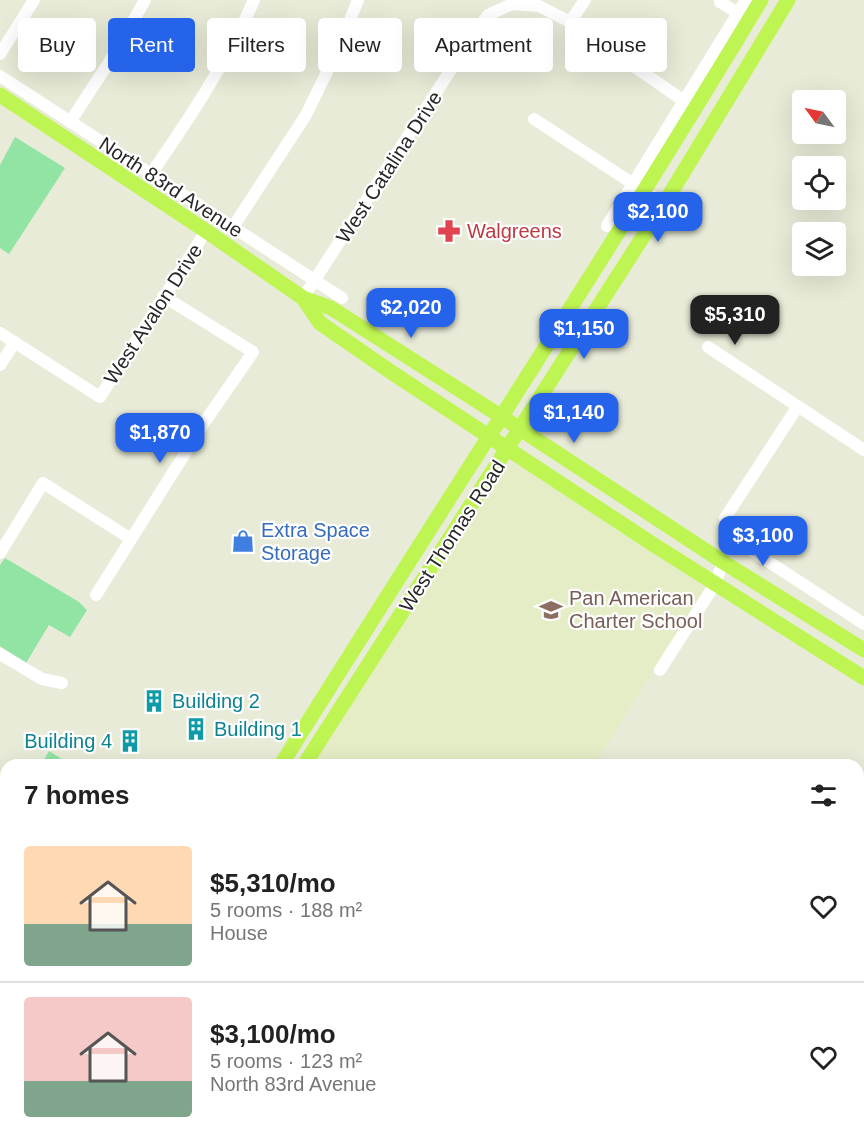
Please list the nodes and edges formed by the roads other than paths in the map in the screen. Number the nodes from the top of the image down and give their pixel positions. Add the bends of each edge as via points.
1 (34, 0) edge
2 (145, 0) edge
3 (254, 0) edge
4 (358, 0) edge
5 (585, 0) edge
6 (746, 0) edge
7 (761, 0) edge
8 (788, 0) edge
9 (511, 2) edge
10 (720, 2) dead end
11 (738, 13) junction
12 (573, 18) edge
13 (565, 19) edge
14 (0, 54) edge
15 (642, 72) edge
16 (0, 76) edge
17 (0, 95) edge
18 (684, 101) junction
19 (534, 119) dead end
20 (70, 122) junction
21 (151, 174) junction
22 (638, 187) junction
23 (664, 204) junction
24 (608, 226) dead end
25 (233, 227) junction
26 (206, 231) junction
27 (315, 281) junction
28 (163, 296) junction
29 (303, 298) junction
30 (342, 298) dead end
31 (0, 333) edge
32 (15, 342) junction
33 (708, 347) dead end
34 (0, 365) edge
35 (798, 406) junction
36 (502, 417) junction
37 (521, 429) junction
38 (490, 437) junction
39 (508, 449) junction
40 (864, 450) edge
41 (725, 518) dead end
42 (131, 539) junction
43 (734, 539) dead end
44 (0, 553) edge
45 (723, 562) junction
46 (715, 584) junction
47 (96, 595) dead end
48 (369, 624) junction
49 (864, 624) edge
50 (387, 636) junction
51 (864, 650) edge
52 (0, 654) edge
53 (660, 670) dead end
54 (864, 678) edge
55 (62, 683) dead end
56 (285, 759) edge
57 (308, 759) edge

1 - 14 street
2 - 20 street
3 - 21 street via 223,62
4 - 25 street via 306,115
5 - 12 street
6 - 11 street, West Thomas Road
7 - 22 main road, West Thomas Road
8 - 23 main road, West Thomas Road
9 - 13 street, West Catalina Drive via 539,6
9 - 27 street, West Catalina Drive via 488,15 476,31
10 - 11 street
11 - 18 street, West Thomas Road
15 - 18 street, West Catalina Drive
16 - 20 street, North 83rd Avenue
17 - 26 main road, North 83rd Avenue
18 - 22 street, West Thomas Road
19 - 22 street
20 - 21 street, North 83rd Avenue
21 - 25 street, North 83rd Avenue
22 - 23 street
22 - 24 street, West Thomas Road
22 - 36 main road, West Thomas Road
23 - 37 main road, West Thomas Road
25 - 27 street, North 83rd Avenue
26 - 28 street, West Avalon Drive
26 - 29 main road, North 83rd Avenue
27 - 29 street, West Catalina Drive
27 - 30 street, North 83rd Avenue
28 - 32 street, West Avalon Drive via 100,397
28 - 42 street via 252,352
29 - 36 main road, North 83rd Avenue via 331,308
29 - 38 main road, North 83rd Avenue via 320,323
31 - 32 street
32 - 34 street
33 - 35 street
35 - 40 street
35 - 41 street
36 - 37 main road, North 83rd Avenue
36 - 38 main road, West Thomas Road
37 - 39 main road, West Thomas Road
37 - 45 main road, North 83rd Avenue
38 - 39 main road, North 83rd Avenue
38 - 48 main road, West Thomas Road
39 - 46 main road, North 83rd Avenue
39 - 50 main road, West Thomas Road
42 - 44 street via 43,483
42 - 47 street
43 - 49 street
45 - 46 street
45 - 51 main road, North 83rd Avenue
46 - 53 street
46 - 54 main road, North 83rd Avenue
48 - 50 main road
48 - 56 main road, West Thomas Road
50 - 57 main road, West Thomas Road
52 - 55 street via 42,679

